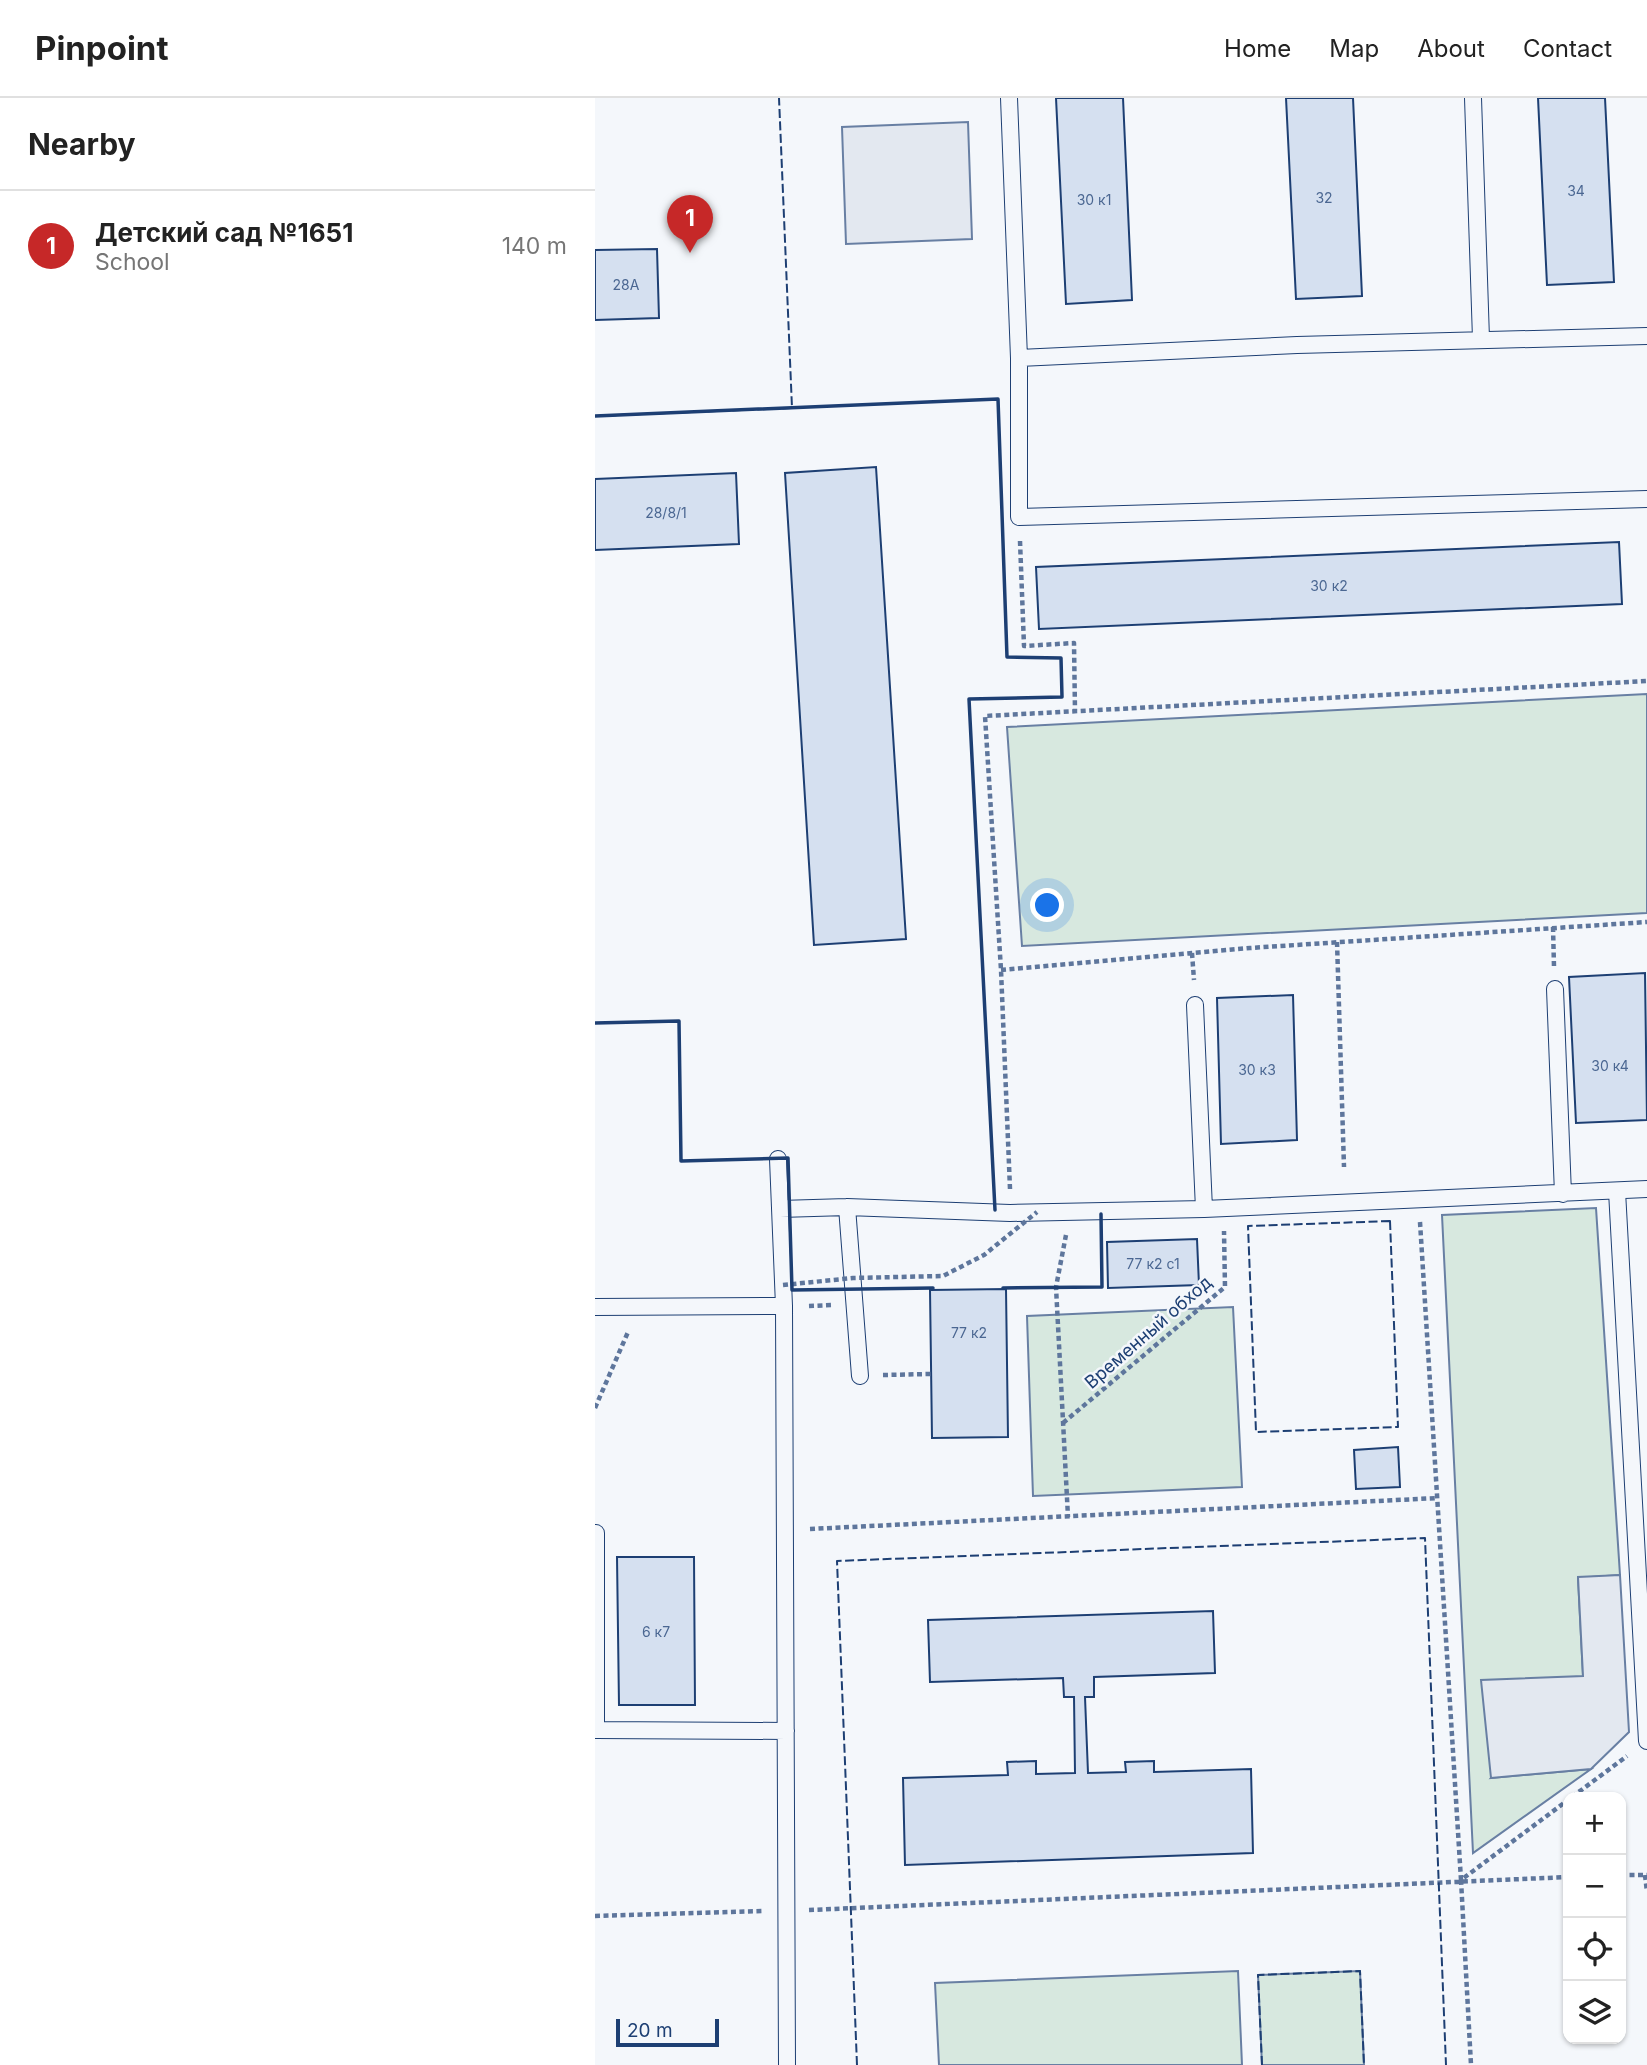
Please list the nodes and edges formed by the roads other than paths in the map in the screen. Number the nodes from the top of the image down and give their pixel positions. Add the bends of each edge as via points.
1 (1009, 98) edge
2 (1473, 98) edge
3 (1647, 336) edge
4 (1481, 339) junction
5 (1019, 358) junction
6 (1647, 499) edge
7 (1555, 989) road end
8 (1195, 1005) dead end
9 (778, 1159) dead end
10 (1647, 1189) edge
11 (1617, 1191) junction
12 (1563, 1194) junction
13 (847, 1208) junction
14 (780, 1209) junction
15 (1204, 1209) junction
16 (784, 1306) junction
17 (595, 1307) edge
18 (860, 1376) road end
19 (596, 1533) edge
20 (596, 1636) edge
21 (786, 1731) junction
22 (1647, 1741) edge
23 (787, 2065) edge

1 - 5 lane
2 - 4 lane
3 - 4 lane
4 - 5 lane
5 - 6 lane via 1019,517
7 - 12 lane
8 - 15 lane
9 - 14 lane
10 - 11 lane
11 - 12 lane
11 - 22 lane
12 - 15 lane
13 - 14 lane
13 - 15 lane
13 - 18 lane
14 - 16 lane
16 - 17 lane
16 - 21 lane
19 - 20 lane
20 - 21 lane via 596,1730
21 - 23 lane

